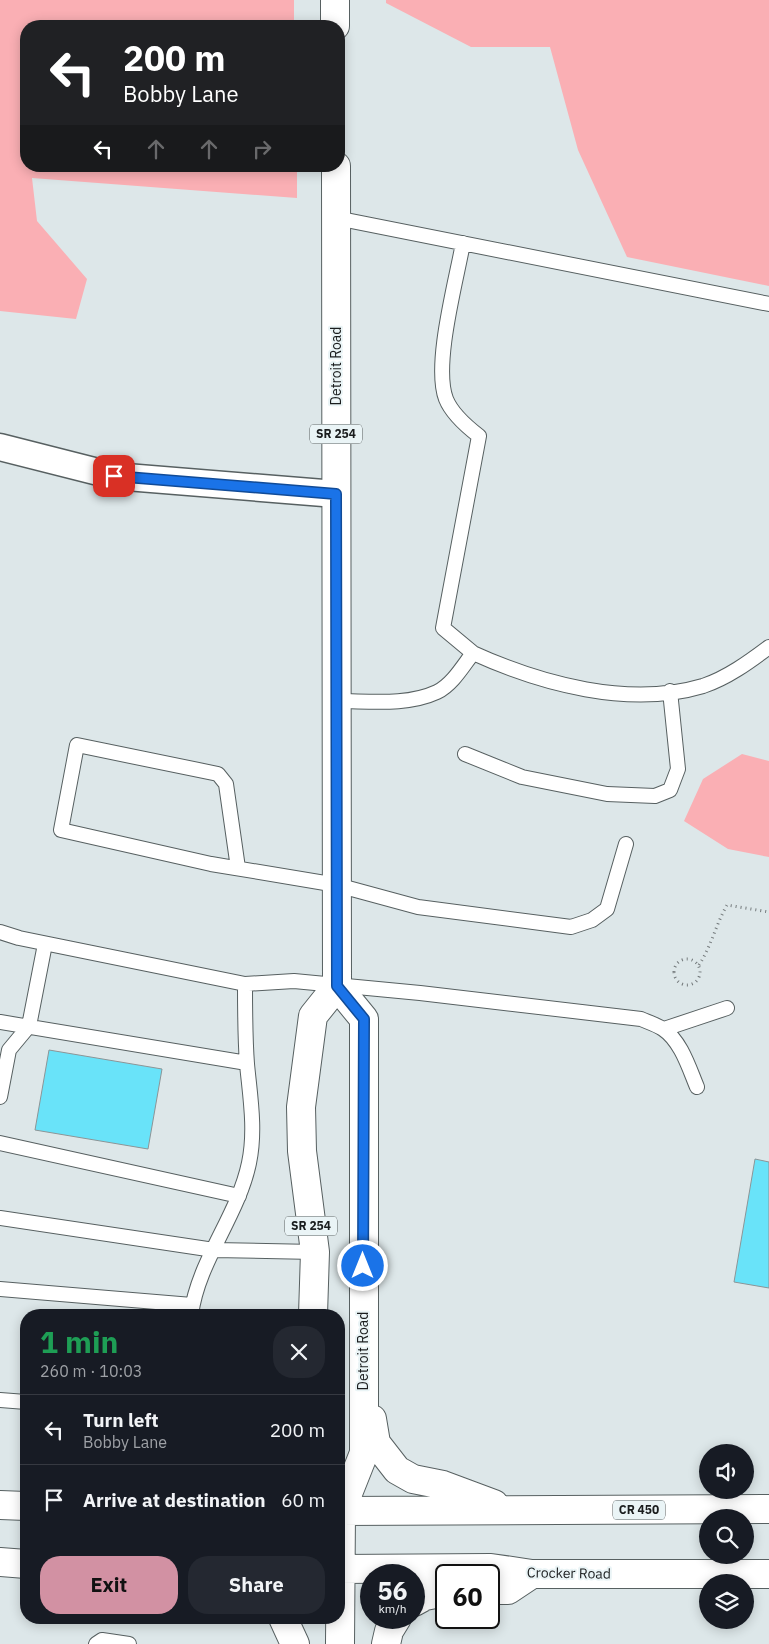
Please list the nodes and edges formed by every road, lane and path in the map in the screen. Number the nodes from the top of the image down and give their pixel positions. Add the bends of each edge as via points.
1 (335, 0) edge
2 (335, 20) edge
3 (336, 172) edge
4 (336, 218) junction
5 (463, 243) junction
6 (769, 304) edge
7 (0, 447) edge
8 (336, 494) junction
9 (769, 648) edge
10 (473, 653) junction
11 (670, 692) junction
12 (338, 701) junction
13 (465, 754) dead end
14 (626, 844) dead end
15 (238, 868) junction
16 (337, 885) junction
17 (769, 912) edge
18 (0, 932) edge
19 (45, 944) junction
20 (698, 965) junction
21 (244, 984) junction
22 (337, 986) junction
23 (727, 1008) dead end
24 (0, 1022) edge
25 (29, 1026) junction
26 (664, 1029) junction
27 (247, 1063) junction
28 (697, 1087) dead end
29 (0, 1097) edge
30 (0, 1143) edge
31 (239, 1196) junction
32 (0, 1218) edge
33 (214, 1250) junction
34 (315, 1252) junction
35 (0, 1289) edge
36 (183, 1309) edge
37 (192, 1309) edge
38 (313, 1309) edge
39 (363, 1362) junction
40 (0, 1400) edge
41 (20, 1402) edge
42 (345, 1496) edge
43 (0, 1505) edge
44 (20, 1506) edge
45 (345, 1507) edge
46 (769, 1509) edge
47 (509, 1510) junction
48 (0, 1562) edge
49 (20, 1564) edge
50 (345, 1568) edge
51 (532, 1574) junction
52 (769, 1574) edge
53 (500, 1590) edge
54 (286, 1624) edge
55 (340, 1624) edge
56 (390, 1629) edge
57 (96, 1644) edge
58 (129, 1644) edge
59 (295, 1644) edge
60 (340, 1644) edge
61 (386, 1644) edge

1 - 2 main road
3 - 4 main road, Detroit Road / SR 254
4 - 5 lane
4 - 8 main road, Detroit Road / SR 254
5 - 6 lane
5 - 10 lane via 442,354 441,381 446,400 460,420 478,436 443,628
7 - 8 street via 114,476
8 - 12 main road, Detroit Road / SR 254
9 - 11 lane via 722,678 702,686
10 - 11 lane via 513,671 590,691
10 - 12 lane via 451,682 437,692 406,701
11 - 13 lane via 678,769 670,790 655,796 607,794 522,777
12 - 16 main road, Detroit Road / SR 254
14 - 16 lane via 608,909 592,920 571,927 418,907
15 - 15 lane via 226,784 218,774 77,745 61,830
15 - 16 lane
16 - 22 main road, Detroit Road / SR 254
17 - 20 path via 727,905
18 - 19 lane
19 - 21 lane
19 - 25 lane
20 - 20 path via 687,958 679,961 673,972 677,981 684,986 693,984 699,978
21 - 22 lane via 294,981
21 - 27 lane
22 - 26 lane via 641,1019
22 - 34 main road, SR 254 via 313,1016 301,1108 302,1151
22 - 39 main road, Detroit Road via 364,1019
23 - 26 lane
24 - 25 lane
25 - 27 lane
25 - 29 lane via 9,1050
26 - 28 lane via 686,1060
27 - 31 lane via 252,1134 249,1162
30 - 31 lane
31 - 33 lane
32 - 33 lane
33 - 34 lane
33 - 37 lane via 195,1294
34 - 38 main road, SR 254
35 - 36 lane
39 - 42 main road, Detroit Road via 364,1453
39 - 47 main road via 376,1443 397,1470 413,1479 443,1485
40 - 41 lane
43 - 44 main road
45 - 47 main road, CR 450
46 - 47 main road, CR 450
48 - 49 main road
50 - 51 main road, Crocker Road via 491,1568
51 - 52 main road, Crocker Road
51 - 53 main road via 508,1590
54 - 59 main road
55 - 60 main road, Detroit Road
56 - 61 main road
57 - 58 lane via 102,1640

